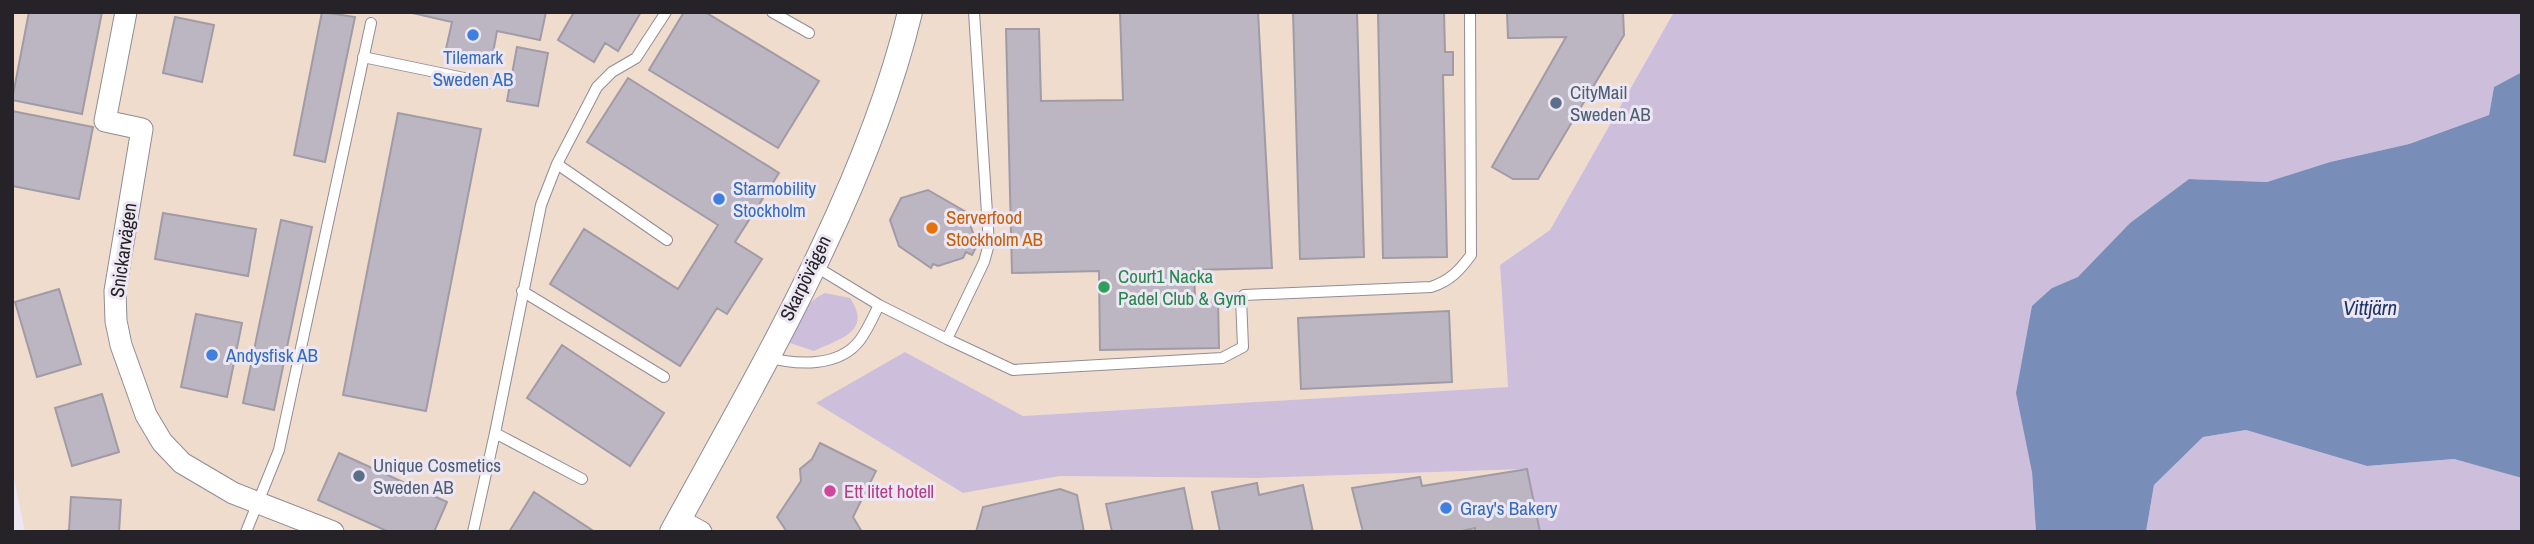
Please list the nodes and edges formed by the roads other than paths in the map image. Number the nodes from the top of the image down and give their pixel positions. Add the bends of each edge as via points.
1 (126, 12) edge
2 (666, 12) edge
3 (772, 12) edge
4 (911, 12) edge
5 (974, 12) edge
6 (1470, 12) edge
7 (371, 23) dead end
8 (809, 33) dead end
9 (363, 57) junction
10 (488, 83) dead end
11 (556, 164) junction
12 (667, 240) dead end
13 (813, 265) junction
14 (522, 291) junction
15 (879, 305) junction
16 (947, 339) junction
17 (765, 357) junction
18 (664, 377) dead end
19 (495, 433) junction
20 (582, 479) dead end
21 (259, 504) junction
22 (675, 526) edge
23 (246, 532) edge
24 (333, 532) edge
25 (473, 532) edge
26 (701, 532) edge

1 - 21 street, Snickarvägen via 105,121 142,129 115,291 121,345 132,382 162,442 182,463
2 - 11 lane via 636,58 597,87
3 - 8 lane
4 - 13 street, Skarpövägen via 867,143
5 - 16 lane via 972,81 989,244
6 - 16 lane via 1471,254 1444,283 1244,295 1243,347 1222,358 1013,370
7 - 9 lane
9 - 10 lane
9 - 21 lane via 279,450
11 - 12 lane
11 - 14 lane via 541,205
13 - 15 lane
13 - 17 street, Skarpövägen
14 - 18 lane
14 - 19 lane
15 - 16 lane
15 - 17 lane via 860,340 840,356 796,363
17 - 22 street, Skarpövägen
19 - 20 lane
19 - 25 lane
21 - 23 lane
21 - 24 street, Snickarvägen
22 - 26 street

